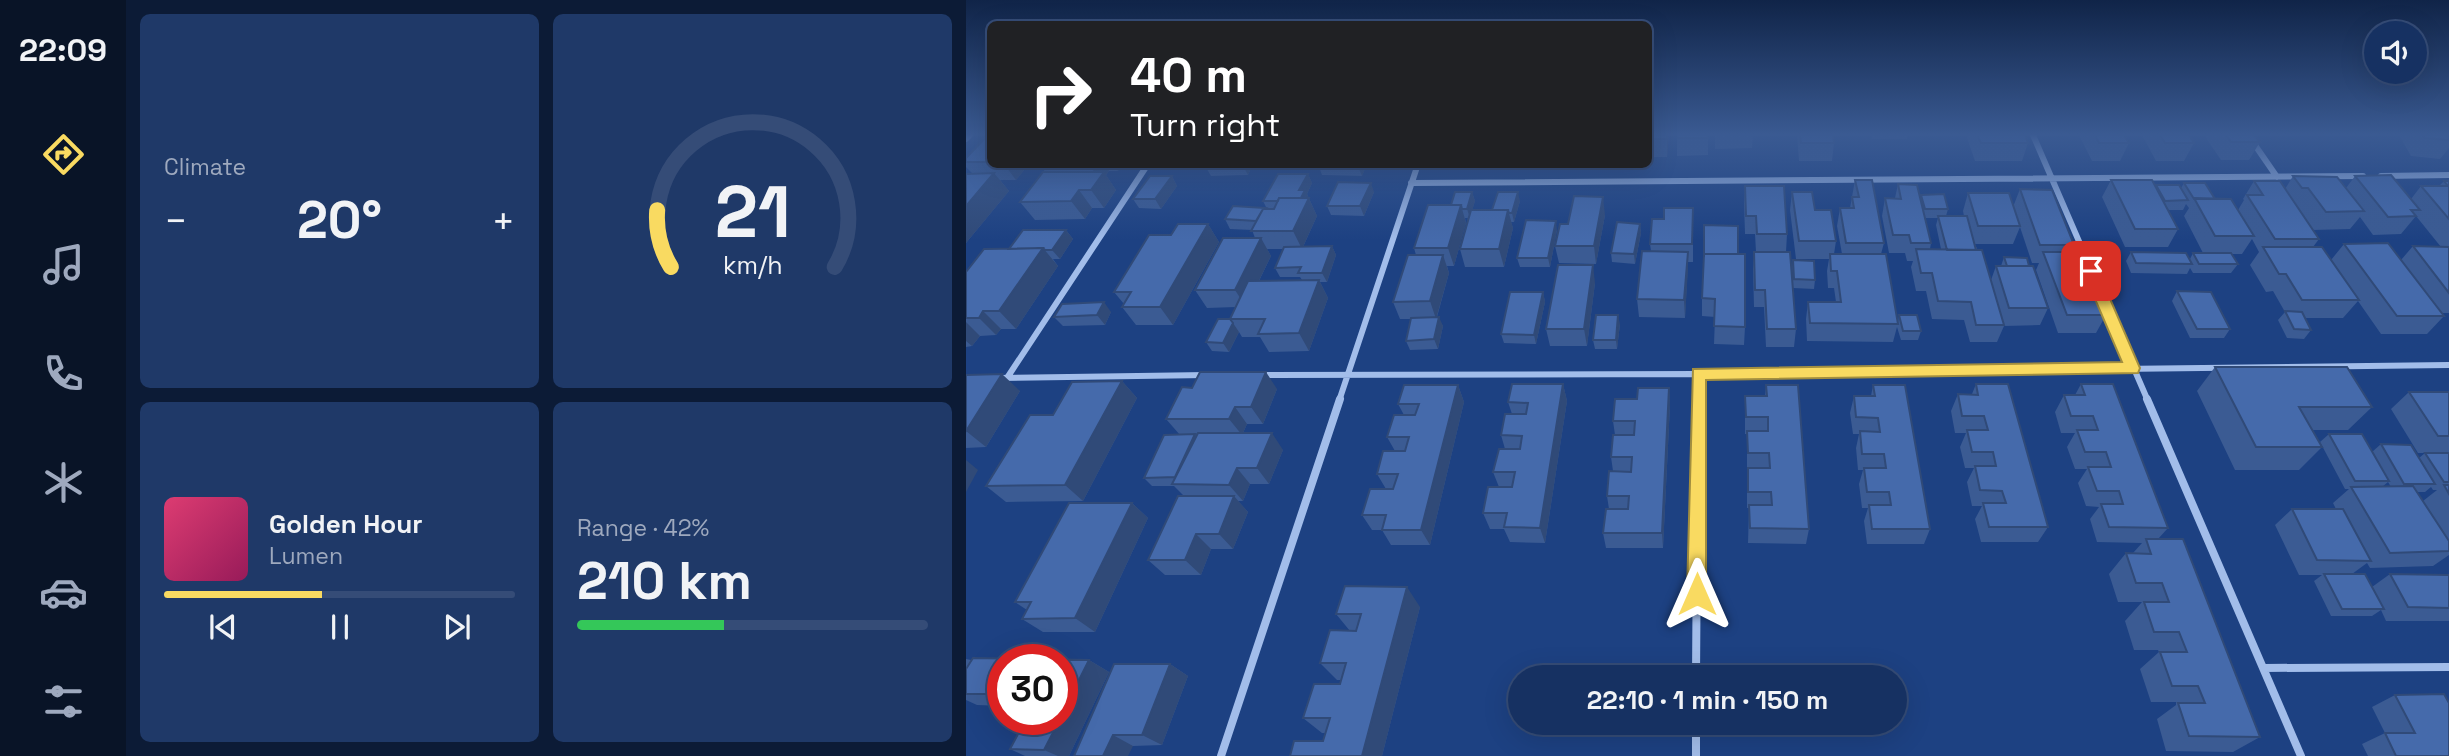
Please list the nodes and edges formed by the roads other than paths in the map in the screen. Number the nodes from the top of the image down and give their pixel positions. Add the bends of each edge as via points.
1 (1144, 170) edge
2 (1416, 170) edge
3 (2048, 170) edge
4 (2272, 170) edge
5 (2449, 175) edge
6 (2277, 177) junction
7 (2052, 180) junction
8 (1411, 183) junction
9 (2449, 366) edge
10 (2132, 368) junction
11 (1347, 373) junction
12 (1698, 374) junction
13 (1223, 375) edge
14 (1250, 375) edge
15 (993, 378) edge
16 (1007, 378) junction
17 (1696, 665) edge
18 (2449, 667) edge
19 (2264, 668) junction
20 (1696, 735) edge
21 (1221, 756) edge
22 (1696, 756) edge
23 (2301, 756) edge

1 - 16 street
2 - 8 street
3 - 7 street
4 - 6 street
5 - 6 street
6 - 7 street
7 - 8 street
7 - 10 street
8 - 11 street
9 - 10 street
10 - 12 street
10 - 19 street
11 - 12 street
11 - 14 street
11 - 21 street
12 - 17 street
13 - 16 street
15 - 16 street
18 - 19 street
19 - 23 street
20 - 22 street

